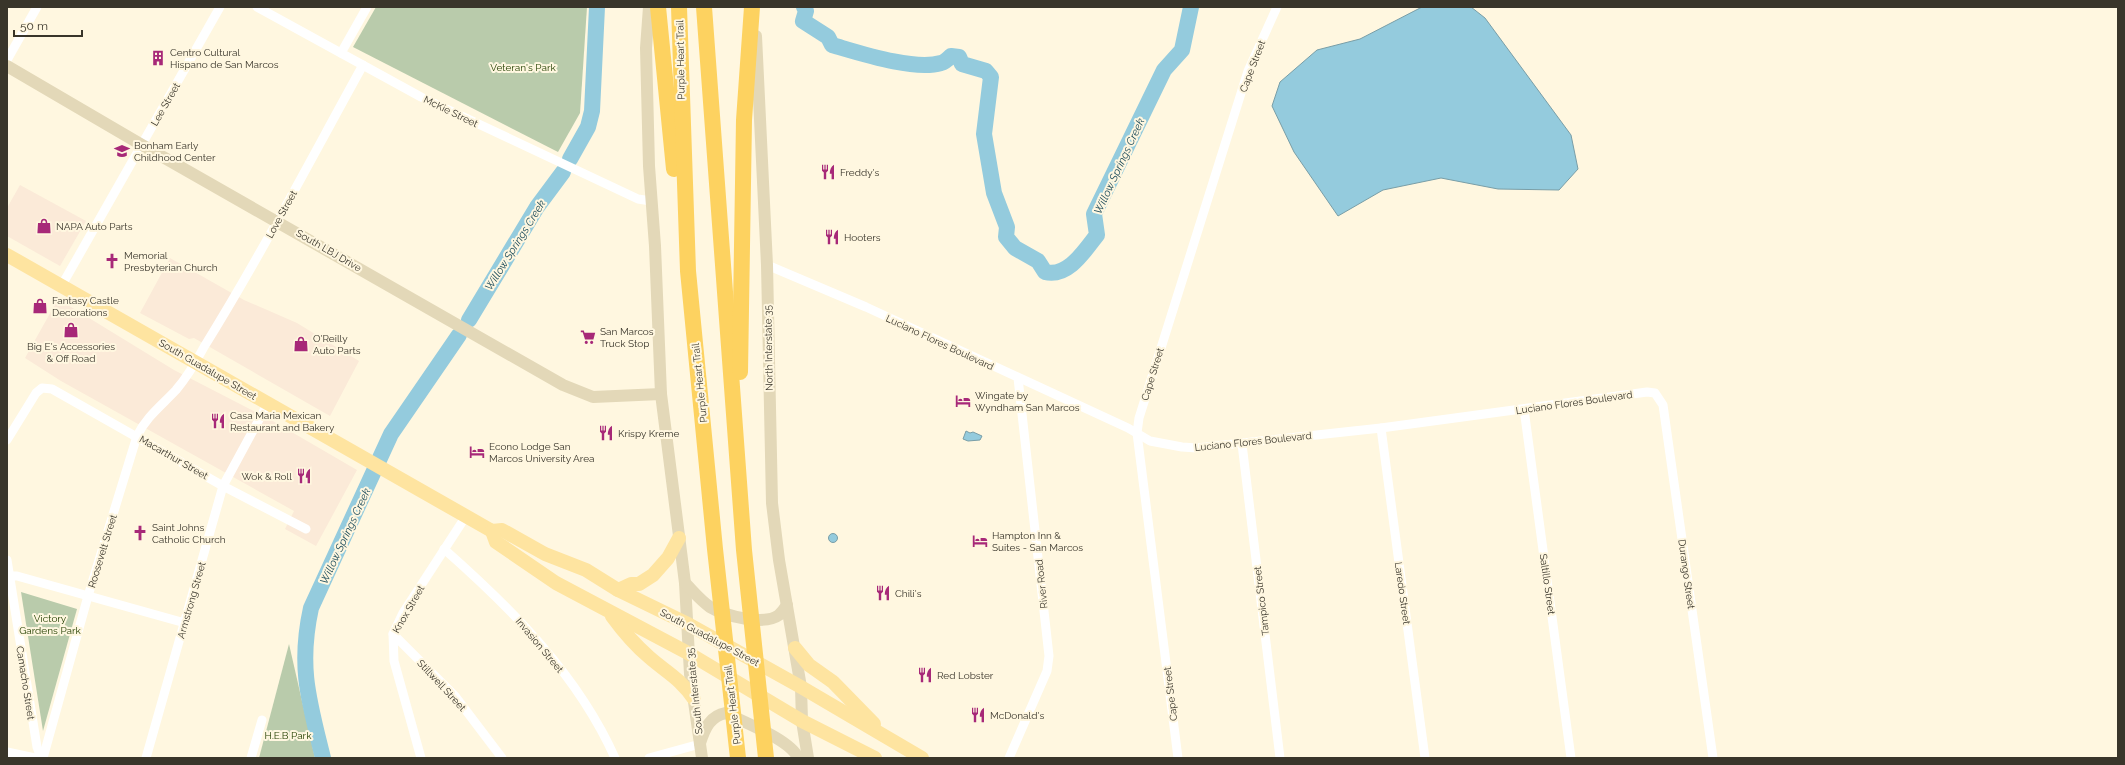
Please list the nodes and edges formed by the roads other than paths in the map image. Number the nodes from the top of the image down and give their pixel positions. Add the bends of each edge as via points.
1 (37, 7) edge
2 (220, 7) edge
3 (257, 7) edge
4 (367, 7) edge
5 (649, 7) edge
6 (658, 7) edge
7 (679, 7) edge
8 (704, 7) edge
9 (753, 7) edge
10 (1277, 7) edge
11 (341, 53) junction
12 (7, 60) edge
13 (363, 65) junction
14 (7, 66) edge
15 (142, 145) junction
16 (651, 202) junction
17 (277, 220) junction
18 (7, 255) edge
19 (688, 258) junction
20 (767, 265) junction
21 (62, 285) junction
22 (196, 361) junction
23 (1018, 378) junction
24 (1655, 393) joint
25 (661, 394) junction
26 (268, 403) junction
27 (1524, 409) junction
28 (1381, 428) junction
29 (1137, 433) junction
30 (137, 436) junction
31 (7, 440) edge
32 (1242, 444) junction
33 (738, 478) junction
34 (223, 486) junction
35 (466, 516) junction
36 (306, 529) dead end
37 (492, 531) junction
38 (679, 538) junction
39 (444, 549) junction
40 (7, 560) edge
41 (10, 576) junction
42 (685, 583) junction
43 (618, 590) junction
44 (88, 596) junction
45 (787, 605) junction
46 (609, 613) junction
47 (185, 623) junction
48 (688, 624) junction
49 (393, 634) junction
50 (794, 648) junction
51 (688, 653) junction
52 (801, 687) junction
53 (694, 699) junction
54 (262, 720) dead end
55 (802, 721) junction
56 (887, 737) junction
57 (700, 744) junction
58 (7, 752) edge
59 (35, 758) edge
60 (42, 758) edge
61 (146, 758) edge
62 (251, 758) edge
63 (420, 758) edge
64 (502, 758) edge
65 (615, 758) edge
66 (650, 758) edge
67 (702, 758) edge
68 (738, 758) edge
69 (766, 758) edge
70 (798, 758) edge
71 (808, 758) edge
72 (870, 758) edge
73 (922, 758) edge
74 (1009, 758) edge
75 (1178, 758) edge
76 (1280, 758) edge
77 (1425, 758) edge
78 (1571, 758) edge
79 (1713, 758) edge

1 - 12 street
2 - 15 street, Lee Street
3 - 11 street, McKie Street
4 - 11 street
5 - 16 main road via 646,48
6 - 19 highway via 672,154
7 - 19 highway, Purple Heart Trail
8 - 33 highway
9 - 20 main road, North Interstate 35
9 - 33 highway via 744,120
10 - 29 street, Cape Street via 1248,71 1146,390
11 - 13 street, McKie Street
13 - 16 street, McKie Street via 421,97 638,199
13 - 17 street, Love Street
14 - 15 main road, South LBJ Drive
15 - 17 main road, South LBJ Drive
15 - 21 street, Lee Street
16 - 25 main road
17 - 22 street, Love Street via 238,292
17 - 25 main road, South LBJ Drive via 582,394 594,397
18 - 21 main road, South Guadalupe Street
19 - 68 highway, Purple Heart Trail via 714,549
20 - 23 street, Luciano Flores Boulevard via 866,307
20 - 45 main road, North Interstate 35 via 772,502
21 - 22 main road, South Guadalupe Street
22 - 26 main road, South Guadalupe Street
22 - 30 street, Roosevelt Street via 176,389 149,416
23 - 29 street, Luciano Flores Boulevard
23 - 74 street, River Road via 1049,656 1047,671
24 - 27 street, Luciano Flores Boulevard
24 - 79 street, Durango Street via 1663,405
25 - 38 main road
26 - 34 street, Armstrong Street
26 - 35 main road, South Guadalupe Street
27 - 28 street, Luciano Flores Boulevard
27 - 78 street, Saltillo Street
28 - 32 street, Luciano Flores Boulevard
28 - 77 street, Laredo Street
29 - 32 street, Luciano Flores Boulevard via 1150,441 1182,448
29 - 75 street, Cape Street
30 - 31 street, Macarthur Street via 52,389 42,388 32,399
30 - 34 street, Macarthur Street
30 - 44 street, Roosevelt Street
32 - 76 street, Tampico Street
33 - 69 highway
34 - 36 street, Macarthur Street
34 - 47 street, Armstrong Street
35 - 37 main road, South Guadalupe Street
35 - 39 street, Knox Street
37 - 43 main road, South Guadalupe Street via 502,530 545,554 586,570
37 - 46 main road, South Guadalupe Street via 496,542 556,583
38 - 42 main road
38 - 43 main road via 668,558 653,575 640,584 631,584
39 - 49 street, Knox Street via 403,613
39 - 65 street, Invasion Street via 504,604 537,640 592,713
40 - 41 street, Camacho Street
41 - 44 street
41 - 60 street, Camacho Street via 37,747
42 - 45 main road via 711,607 740,619 767,619 779,615
42 - 48 main road
43 - 48 main road, South Guadalupe Street
44 - 47 street
44 - 60 street, Roosevelt Street
45 - 50 main road, North Interstate 35
46 - 51 main road, South Guadalupe Street
46 - 53 main road via 631,641 680,680
47 - 61 street, Armstrong Street
48 - 51 main road, South Interstate 35
48 - 52 main road, South Guadalupe Street
49 - 63 street, Knox Street via 394,661
49 - 64 street, Stillwell Street via 455,696
50 - 52 main road, North Interstate 35
50 - 56 main road via 833,682
51 - 53 main road, South Interstate 35
51 - 55 main road, South Guadalupe Street
52 - 55 main road
52 - 56 main road, South Guadalupe Street
53 - 57 main road, South Interstate 35
54 - 62 street
55 - 71 main road
55 - 72 main road, South Guadalupe Street
56 - 73 main road, South Guadalupe Street
57 - 66 street
57 - 67 main road, South Interstate 35
57 - 70 main road via 711,720 726,713 775,738
58 - 59 street

